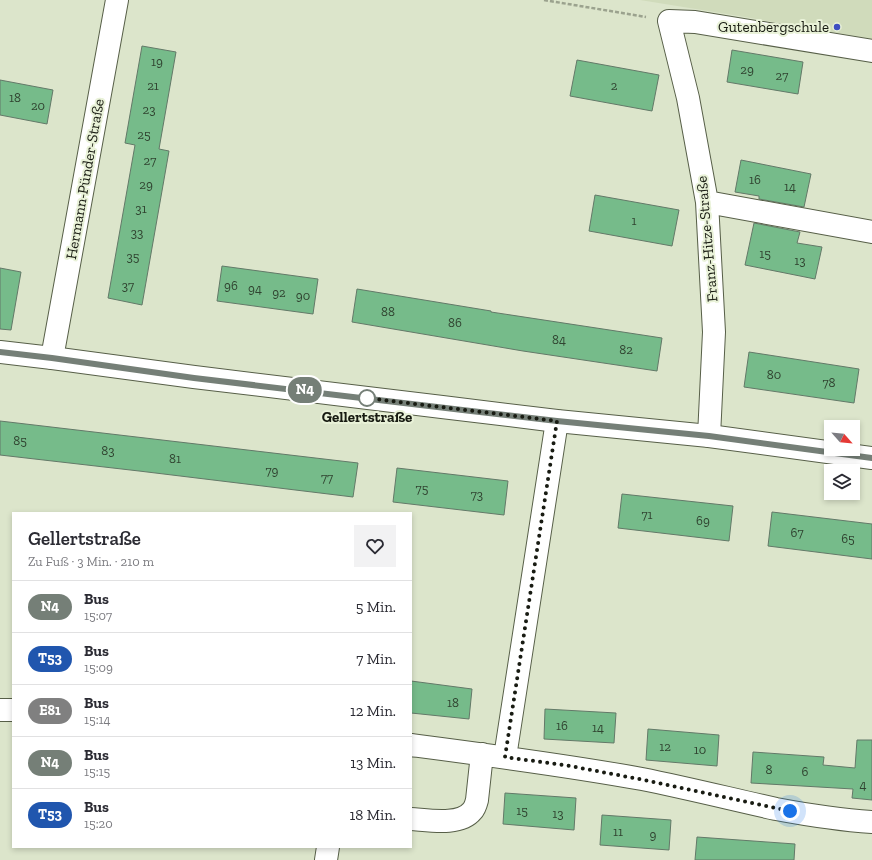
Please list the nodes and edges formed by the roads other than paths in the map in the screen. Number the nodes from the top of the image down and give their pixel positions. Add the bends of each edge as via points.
1 (118, 0) edge
2 (872, 51) edge
3 (707, 202) junction
4 (872, 232) edge
5 (0, 352) edge
6 (52, 358) junction
7 (557, 421) junction
8 (709, 436) junction
9 (872, 458) edge
10 (0, 710) edge
11 (12, 710) edge
12 (412, 745) edge
13 (482, 754) junction
14 (505, 757) junction
15 (412, 819) edge
16 (872, 822) edge
17 (328, 848) edge
18 (326, 860) edge

1 - 6 street, Hermann-Pünder-Straße
2 - 3 street, Franz-Hitze-Straße via 695,22 669,21 688,98
3 - 4 street
3 - 8 street, Franz-Hitze-Straße via 714,332
5 - 6 street
6 - 7 street via 194,378
7 - 8 street
7 - 14 street
8 - 9 street
10 - 11 street
12 - 13 street
13 - 14 street
13 - 15 street via 478,800 473,811 464,818 449,821
14 - 16 street via 644,780 816,816
17 - 18 street

